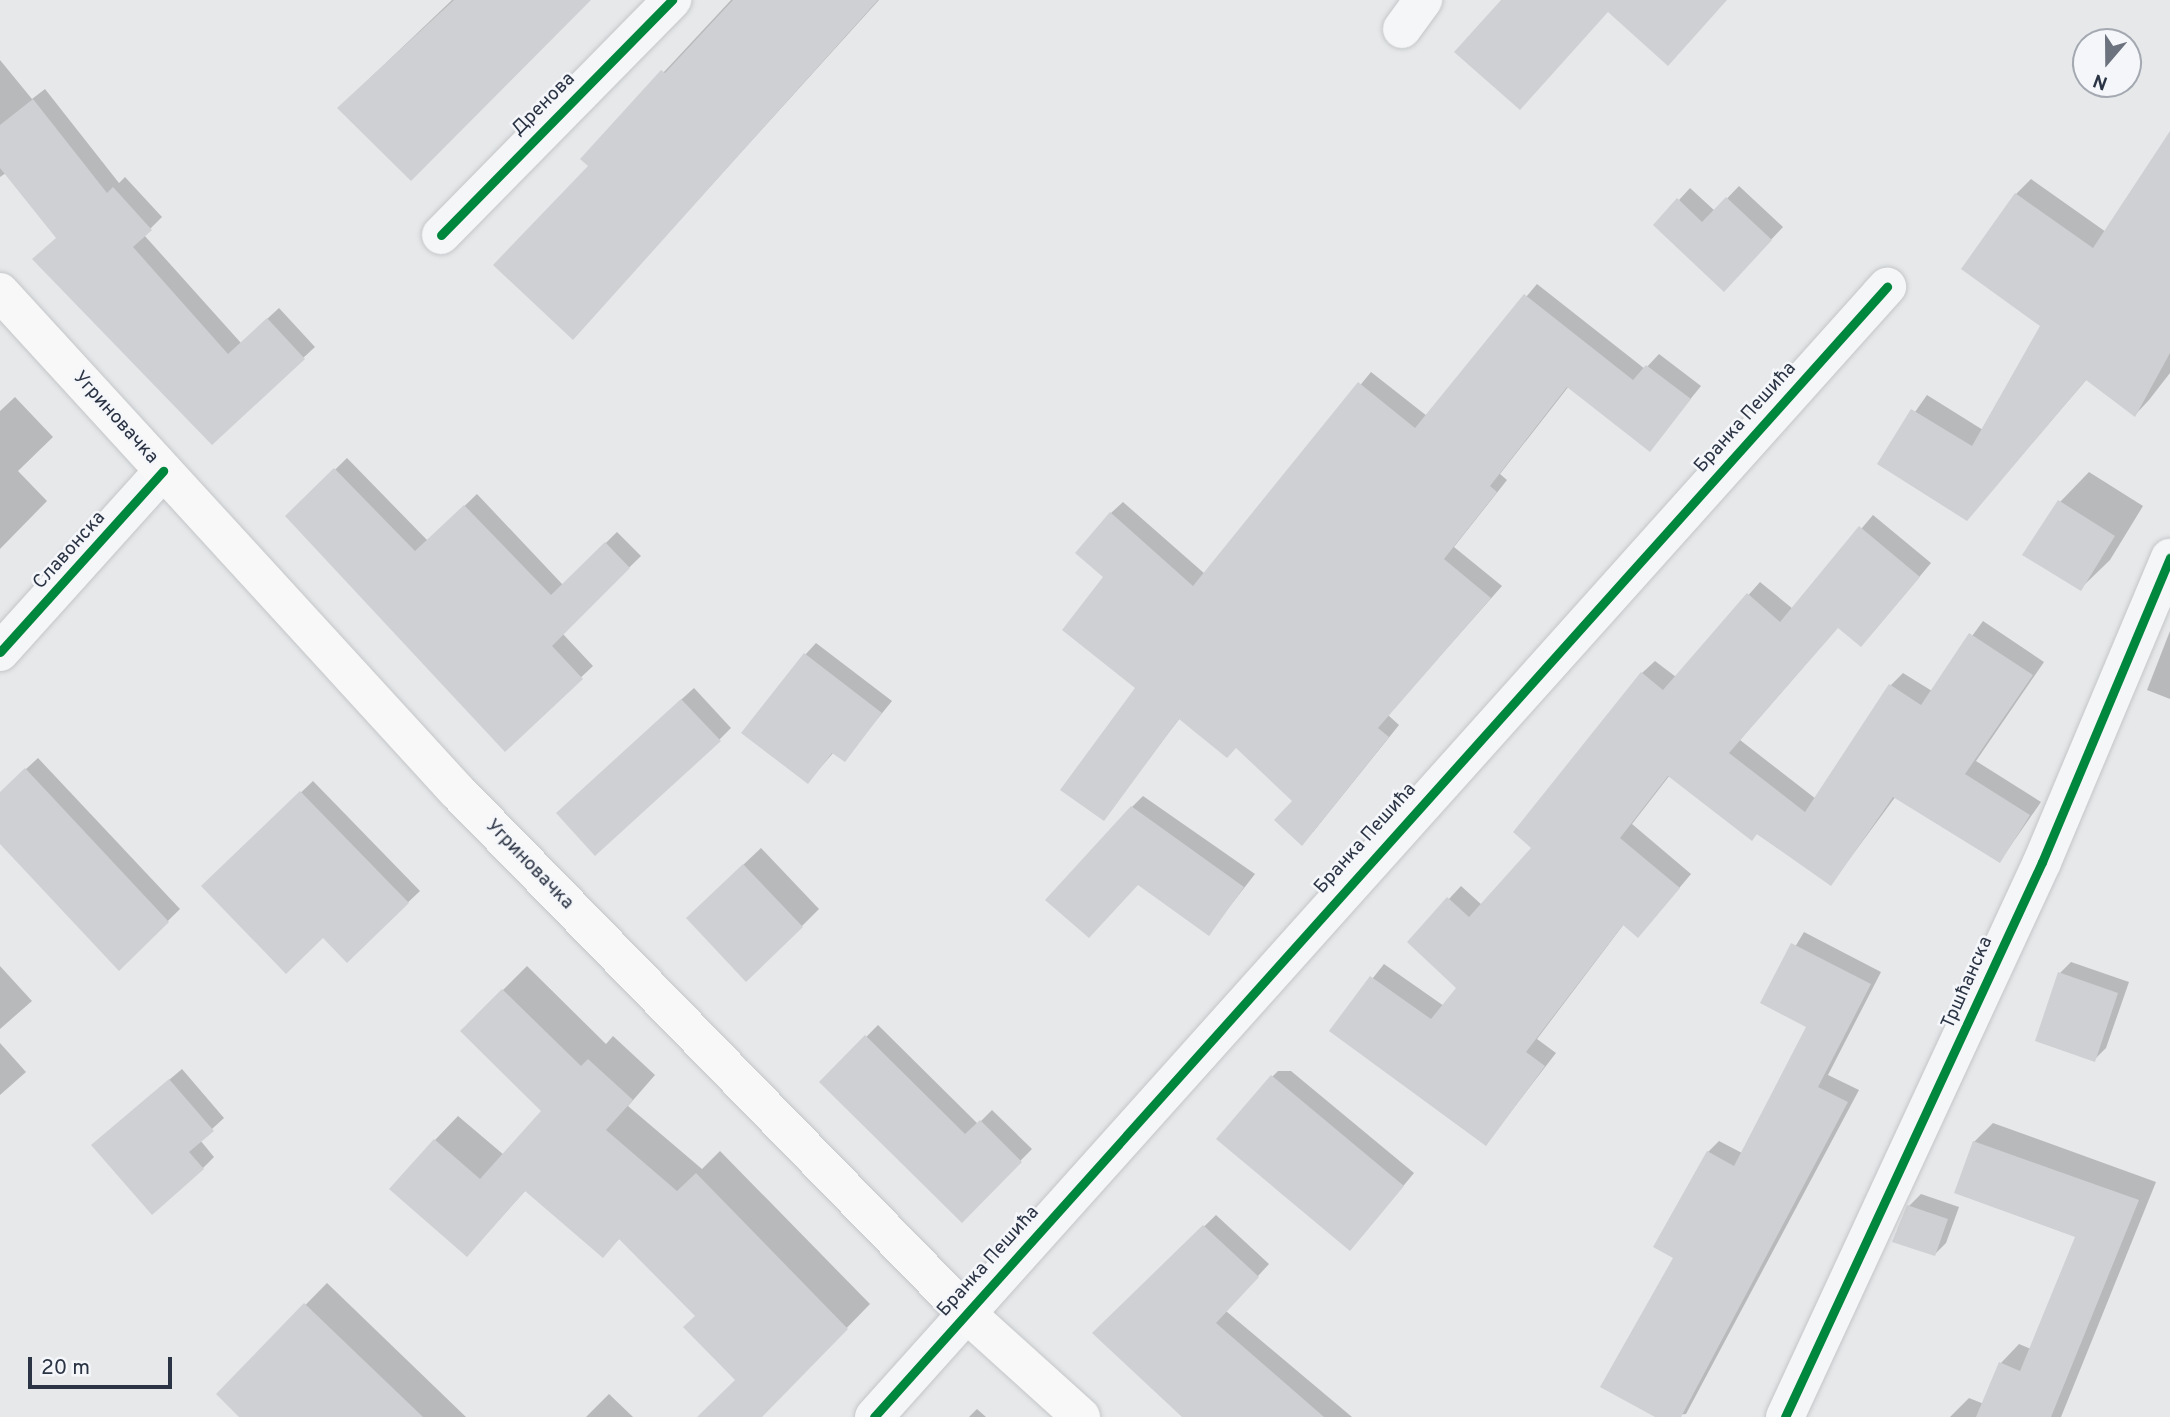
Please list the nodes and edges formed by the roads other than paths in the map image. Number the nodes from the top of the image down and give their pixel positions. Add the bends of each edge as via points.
1 (673, 0) edge
2 (441, 235) dead end
3 (1887, 287) dead end
4 (0, 292) edge
5 (163, 471) junction
6 (2168, 568) edge
7 (0, 652) edge
8 (966, 1313) junction
9 (874, 1417) edge
10 (1080, 1417) edge
11 (1785, 1417) edge

1 - 2 street, Дренова
3 - 8 street, Бранка Пешића
4 - 5 main road, Угриновачка
5 - 7 street, Славонска
5 - 8 main road, Угриновачка via 457,791
6 - 11 street, Тршћанска via 2042,862
8 - 9 street, Бранка Пешића
8 - 10 main road, Угриновачка

